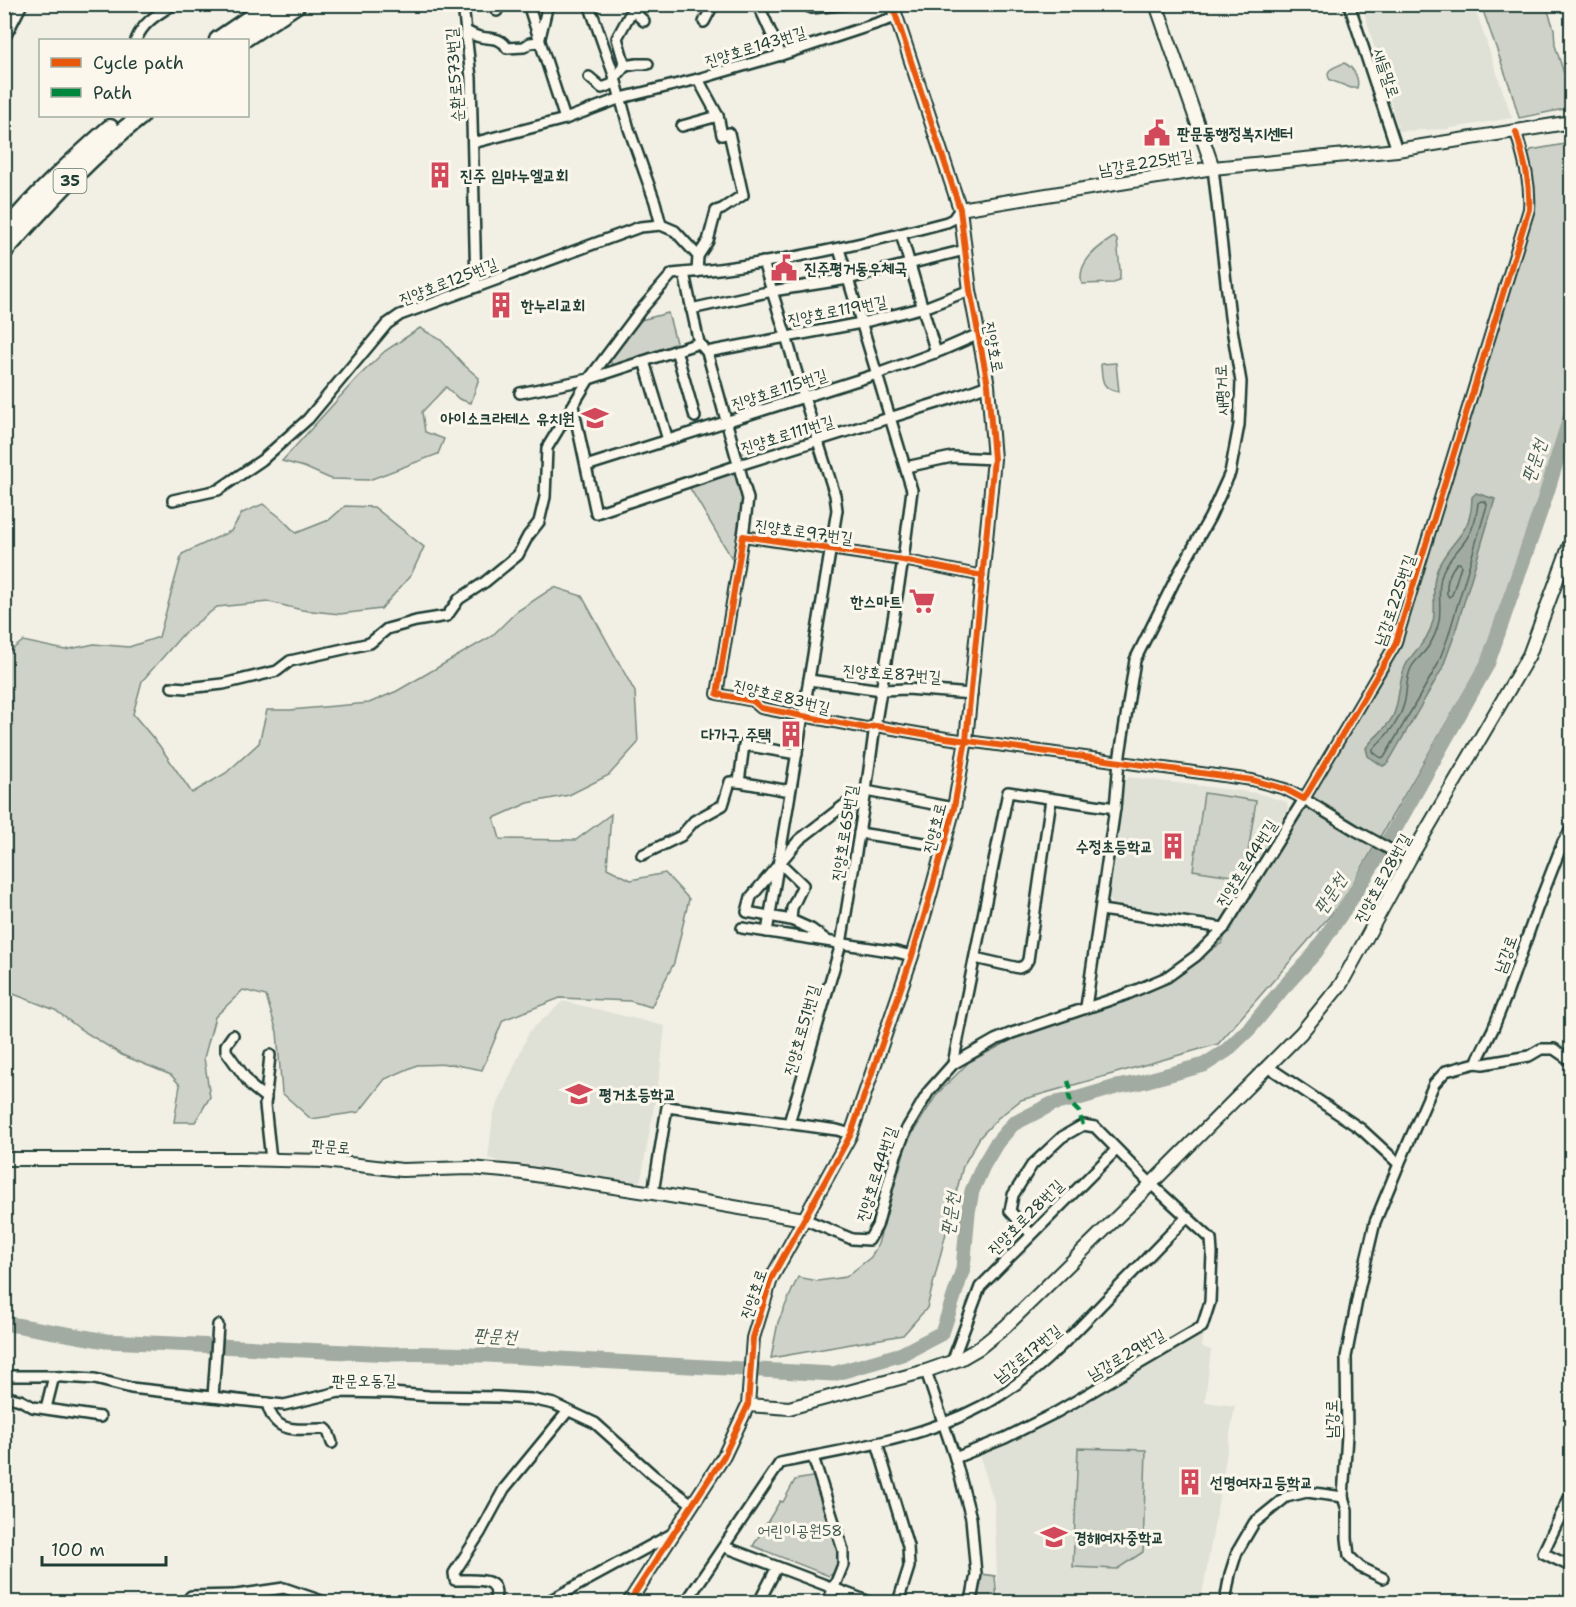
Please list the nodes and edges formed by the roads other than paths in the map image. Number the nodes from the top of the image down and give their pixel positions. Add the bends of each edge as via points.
1 (22, 4) edge
2 (174, 4) edge
3 (271, 4) edge
4 (297, 4) edge
5 (465, 4) edge
6 (489, 4) edge
7 (528, 4) edge
8 (548, 4) edge
9 (589, 4) edge
10 (716, 4) edge
11 (758, 4) edge
12 (802, 4) edge
13 (848, 4) edge
14 (892, 4) edge
15 (1156, 4) edge
16 (1349, 4) edge
17 (636, 8) edge
18 (497, 11) dead end
19 (896, 17) junction
20 (644, 21) dead end
21 (704, 22) dead end
22 (466, 31) junction
23 (4, 39) edge
24 (136, 39) edge
25 (219, 39) edge
26 (244, 39) edge
27 (540, 42) junction
28 (781, 55) junction
29 (648, 64) dead end
30 (625, 66) junction
31 (589, 77) dead end
32 (615, 78) junction
33 (698, 79) junction
34 (621, 98) junction
35 (1572, 115) edge
36 (718, 116) junction
37 (123, 117) edge
38 (140, 117) edge
39 (565, 119) junction
40 (1572, 122) edge
41 (1553, 125) junction
42 (682, 126) dead end
43 (1516, 132) junction
44 (473, 143) junction
45 (1397, 150) junction
46 (1213, 168) junction
47 (960, 209) junction
48 (661, 225) junction
49 (4, 232) edge
50 (901, 234) junction
51 (839, 249) junction
52 (965, 250) junction
53 (4, 251) edge
54 (698, 256) junction
55 (763, 262) junction
56 (910, 264) junction
57 (697, 272) junction
58 (684, 273) junction
59 (848, 279) junction
60 (476, 286) junction
61 (970, 290) junction
62 (772, 291) junction
63 (922, 308) junction
64 (691, 309) junction
65 (861, 322) junction
66 (979, 334) junction
67 (786, 336) junction
68 (699, 343) junction
69 (676, 350) junction
70 (707, 352) junction
71 (936, 353) junction
72 (644, 361) junction
73 (877, 374) junction
74 (590, 379) junction
75 (988, 385) junction
76 (520, 393) dead end
77 (804, 397) junction
78 (573, 406) junction
79 (695, 417) dead end
80 (891, 417) junction
81 (726, 422) junction
82 (668, 440) junction
83 (818, 440) junction
84 (994, 459) junction
85 (739, 465) junction
86 (586, 466) junction
87 (906, 467) junction
88 (172, 500) dead end
89 (743, 536) junction
90 (1572, 540) edge
91 (832, 549) junction
92 (903, 560) junction
93 (983, 576) junction
94 (809, 680) junction
95 (172, 687) dead end
96 (882, 690) junction
97 (717, 694) joint
98 (972, 694) junction
99 (803, 716) junction
100 (876, 726) junction
101 (966, 740) junction
102 (797, 754) junction
103 (1119, 761) junction
104 (739, 782) junction
105 (791, 788) junction
106 (866, 791) junction
107 (1051, 799) junction
108 (1304, 799) junction
109 (954, 808) junction
110 (1115, 808) junction
111 (1572, 828) edge
112 (859, 833) junction
113 (944, 846) junction
114 (642, 855) dead end
115 (1405, 858) junction
116 (779, 862) junction
117 (741, 892) dead end
118 (751, 897) junction
119 (1101, 910) junction
120 (770, 917) junction
121 (791, 920) junction
122 (742, 928) dead end
123 (1224, 928) junction
124 (766, 932) junction
125 (831, 942) junction
126 (841, 944) junction
127 (912, 956) junction
128 (975, 958) junction
129 (1086, 1007) junction
130 (233, 1035) dead end
131 (270, 1055) dead end
132 (1572, 1062) edge
133 (1476, 1063) junction
134 (954, 1064) junction
135 (1267, 1066) junction
136 (266, 1098) junction
137 (789, 1123) junction
138 (851, 1134) junction
139 (1116, 1150) junction
140 (4, 1159) edge
141 (271, 1160) junction
142 (1400, 1164) junction
143 (1151, 1184) junction
144 (652, 1193) junction
145 (1186, 1218) junction
146 (804, 1220) junction
147 (1031, 1234) junction
148 (218, 1325) dead end
149 (952, 1362) junction
150 (926, 1371) junction
151 (4, 1376) edge
152 (54, 1376) junction
153 (4, 1396) edge
154 (213, 1397) junction
155 (749, 1400) junction
156 (267, 1403) junction
157 (46, 1408) junction
158 (568, 1411) junction
159 (100, 1417) dead end
160 (943, 1423) junction
161 (332, 1443) dead end
162 (877, 1443) junction
163 (813, 1456) junction
164 (955, 1458) junction
165 (1343, 1497) junction
166 (1569, 1498) dead end
167 (692, 1504) junction
168 (674, 1533) junction
169 (725, 1547) junction
170 (777, 1567) junction
171 (1572, 1567) edge
172 (1383, 1578) dead end
173 (834, 1589) junction
174 (236, 1594) junction
175 (186, 1602) edge
176 (228, 1602) edge
177 (325, 1602) edge
178 (494, 1602) edge
179 (547, 1602) edge
180 (629, 1602) edge
181 (686, 1602) edge
182 (759, 1602) edge
183 (828, 1602) edge
184 (870, 1602) edge
185 (898, 1602) edge
186 (971, 1602) edge
187 (1225, 1602) edge

1 - 23 street
2 - 24 street via 154,16
3 - 25 highway
4 - 26 highway
5 - 22 street, 순환로573번길
6 - 18 street
7 - 27 street
8 - 27 street
9 - 32 street
10 - 21 street
11 - 28 street
12 - 13 street via 812,8
14 - 19 street, 진양호로
15 - 46 street, 새평거로
16 - 45 street, 새들말로
17 - 20 street
17 - 30 street via 617,38
19 - 28 street, 진양호로143번길
19 - 47 street, 진양호로
22 - 27 street via 500,40 507,48
22 - 44 street, 순환로573번길
27 - 39 street
28 - 33 street, 진양호로143번길
29 - 30 street
30 - 32 street
31 - 32 street via 602,88 613,84
32 - 34 street
33 - 34 street, 진양호로143번길
33 - 36 street
34 - 39 street, 진양호로143번길
34 - 48 street
35 - 41 street
36 - 42 street
36 - 54 street via 722,135 729,133 743,195 716,211 708,241
37 - 49 highway, 35 via 75,158
38 - 53 highway, 35 via 78,173
39 - 44 street, 진양호로143번길
40 - 41 street, 남강로225번길
41 - 43 street, 남강로225번길
43 - 45 street, 남강로225번길
43 - 108 street, 남강로225번길 via 1529,181 1529,208 1395,645
44 - 60 street, 순환로573번길
45 - 46 street, 남강로225번길
46 - 47 street, 남강로225번길
46 - 103 street, 새평거로 via 1241,382 1239,425 1230,473 1135,660
47 - 50 street via 947,222
47 - 52 street, 진양호로
48 - 54 street via 675,231
48 - 60 street, 진양호로125번길 via 639,227
50 - 51 street
50 - 56 street
51 - 55 street
51 - 59 street
52 - 56 street
52 - 61 street, 진양호로
54 - 57 street
55 - 57 street
55 - 62 street, 진양호로97번길
56 - 59 street
56 - 63 street
57 - 58 street
58 - 64 street
58 - 74 street via 672,274
59 - 62 street
59 - 65 street
60 - 88 street, 진양호로125번길 via 400,315 387,324 308,419 262,460 218,490
61 - 63 street, 진양호로119번길
61 - 66 street, 진양호로
62 - 64 street
62 - 67 street, 진양호로97번길
63 - 65 street, 진양호로119번길
63 - 71 street
64 - 68 street
65 - 67 street, 진양호로119번길
65 - 73 street
66 - 71 street, 진양호로115번길
66 - 75 street, 진양호로
67 - 70 street, 진양호로119번길
67 - 77 street, 진양호로97번길
68 - 69 street
68 - 70 street
69 - 72 street
69 - 79 street
70 - 81 street
71 - 73 street, 진양호로115번길
72 - 74 street
72 - 82 street
73 - 77 street, 진양호로115번길
73 - 80 street
74 - 76 street
74 - 78 street
75 - 80 street, 진양호로111번길
75 - 84 street, 진양호로
77 - 81 street, 진양호로115번길
77 - 83 street, 진양호로97번길
78 - 86 street
78 - 95 street via 547,448 545,497 539,522 518,555 459,599 447,616 387,629 370,643 290,661 277,671 223,684
80 - 83 street, 진양호로111번길
80 - 87 street
81 - 82 street, 진양호로115번길
81 - 85 street
82 - 86 street, 진양호로115번길
83 - 85 street, 진양호로111번길
83 - 91 street, 진양호로97번길 via 837,510
84 - 87 street via 952,457
84 - 93 street, 진양호로
85 - 86 street, 진양호로111번길 via 596,513
85 - 89 street via 748,499
87 - 92 street via 912,490
89 - 91 street, 진양호로97번길
89 - 97 street, 진양호로97번길
90 - 115 street, 진양호로28번길 via 1529,655
91 - 92 street, 진양호로97번길
91 - 94 street, 진양호로97번길
92 - 93 street, 진양호로97번길
92 - 96 street
93 - 98 street, 진양호로
94 - 96 street, 진양호로87번길
94 - 99 street, 진양호로97번길
96 - 98 street, 진양호로87번길
96 - 100 street, 진양호로65번길
97 - 99 street, 진양호로83번길
98 - 101 street, 진양호로
99 - 100 street, 진양호로83번길 via 866,728
99 - 102 street, 진양호로83번길
100 - 101 street, 진양호로83번길
100 - 106 street, 진양호로65번길
101 - 103 street
101 - 109 street, 진양호로
102 - 104 street via 744,745
102 - 105 street, 진양호로83번길
103 - 108 street via 1252,780
103 - 110 street
104 - 105 street
104 - 114 street via 730,782 723,805 694,821 681,836
105 - 116 street, 진양호로83번길
106 - 109 street
106 - 112 street, 진양호로65번길
106 - 116 street via 799,840
107 - 110 street
107 - 128 street via 1008,792
107 - 128 street via 1028,960 1019,968
108 - 115 street
108 - 123 street, 진양호로44번길
109 - 113 street, 진양호로
110 - 119 street
111 - 133 street, 남강로 via 1563,842 1493,1029
112 - 113 street, 진양호로
112 - 126 street, 진양호로65번길
113 - 127 street, 진양호로
115 - 135 street, 진양호로28번길 via 1341,984 1301,1033
116 - 118 street
116 - 120 street
116 - 121 street, 진양호로65번길 via 803,885
117 - 118 street
118 - 120 street via 747,912
119 - 123 street
119 - 129 street
120 - 121 street
120 - 124 street
121 - 125 street
122 - 124 street
123 - 129 street, 진양호로44번길 via 1167,977
124 - 125 street
125 - 126 street
126 - 127 street
126 - 137 street, 진양호로51번길
127 - 138 street, 진양호로
128 - 134 street
129 - 134 street, 진양호로44번길 via 1012,1032
130 - 136 street via 226,1051 252,1087
131 - 136 street
132 - 133 street via 1554,1049 1540,1049 1529,1056
133 - 142 street, 남강로 via 1446,1071 1434,1084
134 - 146 street, 진양호로44번길 via 929,1091 906,1130 877,1226 868,1240 852,1239
135 - 142 street via 1361,1129
135 - 143 street, 진양호로28번길
136 - 141 street
137 - 138 street
137 - 144 street via 667,1107
138 - 146 street, 진양호로
139 - 143 street
139 - 147 street, 진양호로28번길
139 - 147 street via 1095,1127 1083,1125 1062,1137 1032,1165 1013,1195 1010,1211
140 - 141 street, 판문로
141 - 144 street, 판문로 via 324,1161 402,1170 470,1168
142 - 165 street, 남강로 via 1375,1222 1346,1356
143 - 145 street
143 - 149 street, 진양호로28번길 via 1005,1327 979,1348
144 - 146 street, 판문로
145 - 160 street, 남강로17번길 via 1073,1335 1027,1376 982,1406
145 - 164 street, 남강로29번길 via 1211,1239 1210,1302 1202,1327 1057,1412
146 - 155 street, 진양호로 via 771,1279 753,1338
147 - 149 street, 진양호로28번길 via 980,1287
148 - 154 street
149 - 150 street, 진양호로28번길
150 - 155 street, 진양호로28번길 via 789,1408
150 - 160 street
151 - 152 street, 판문오동길
152 - 154 street, 판문오동길
152 - 157 street
153 - 157 street
154 - 156 street, 판문오동길
155 - 167 street, 진양호로 via 724,1456
156 - 158 street, 판문오동길 via 284,1405 339,1392 392,1393 531,1399
156 - 161 street via 275,1422 282,1427 326,1429
157 - 159 street
158 - 167 street, 판문오동길 via 595,1423
158 - 178 street via 504,1489 454,1573 455,1580 488,1581 495,1588
160 - 162 street, 남강로17번길
160 - 164 street
162 - 163 street, 남강로17번길
162 - 185 street via 908,1546 909,1567
163 - 169 street, 남강로17번길 via 780,1463
163 - 173 street via 843,1550 843,1565
164 - 186 street via 970,1518 976,1574
165 - 172 street, 남강로 via 1349,1556 1360,1567
165 - 187 street via 1307,1492 1286,1497 1254,1524 1237,1552
166 - 171 street via 1543,1553
167 - 168 street, 진양호로
168 - 179 street, 진양호로
168 - 180 street, 진양호로
169 - 170 street
169 - 181 street, 남강로17번길
170 - 173 street
170 - 182 street
173 - 183 street
173 - 184 street
174 - 175 street via 191,1596
174 - 176 street
174 - 177 street via 284,1588

